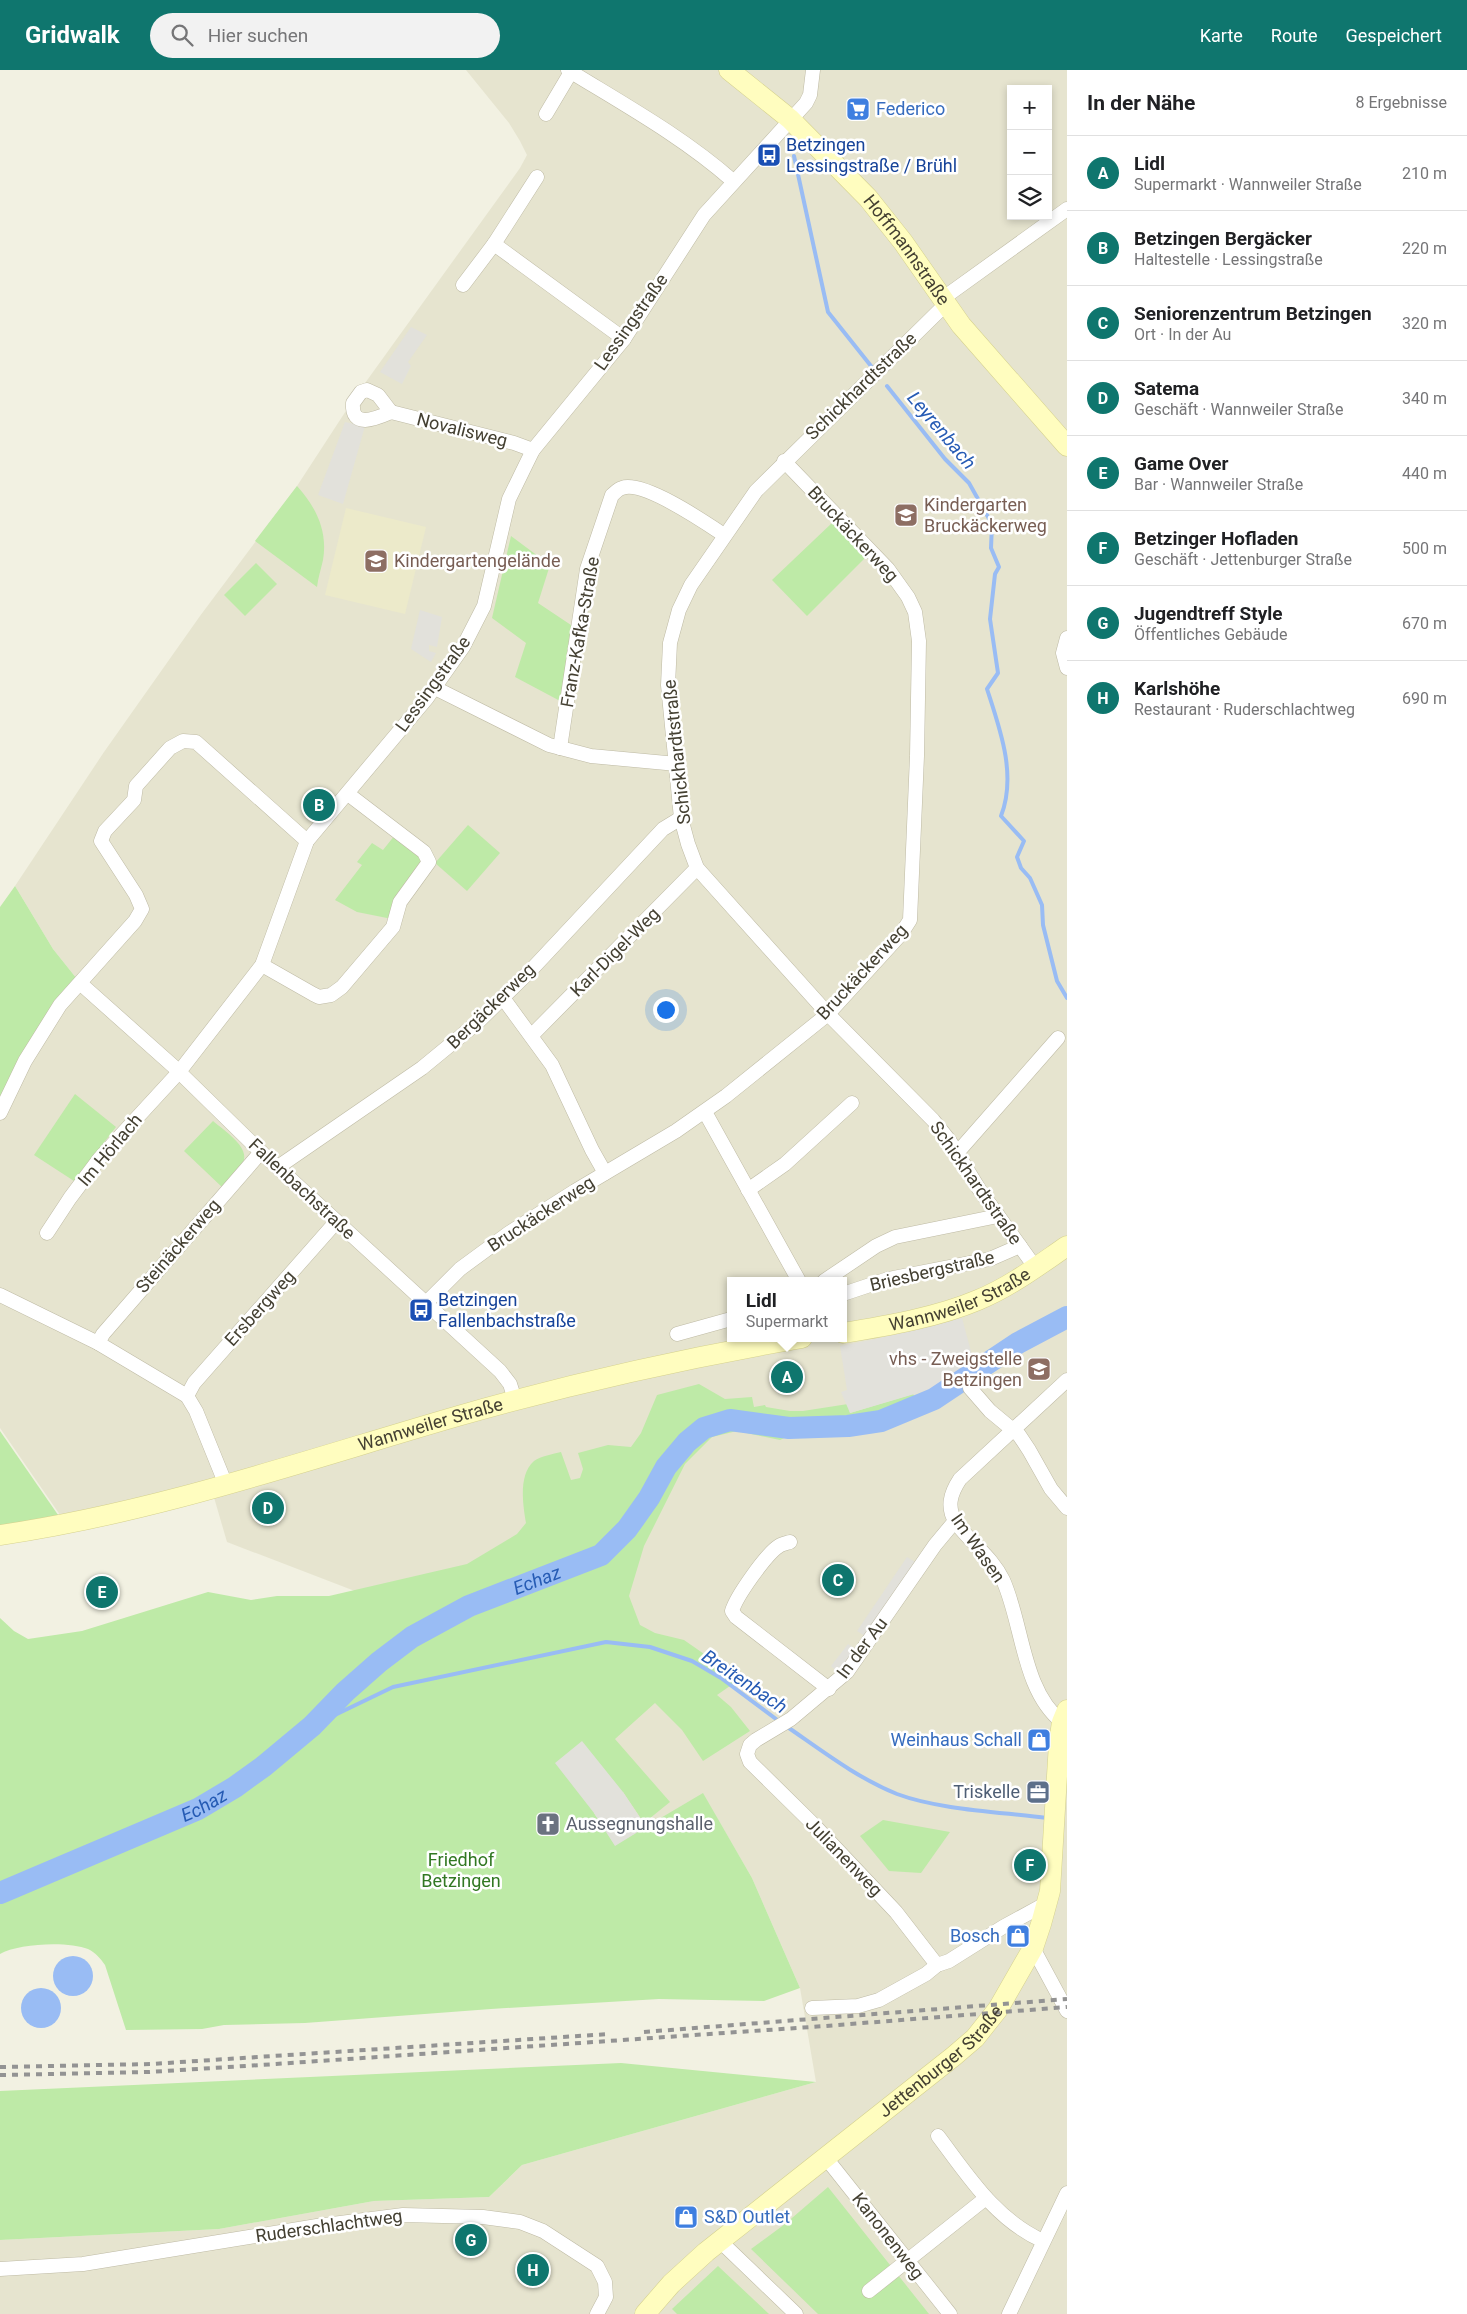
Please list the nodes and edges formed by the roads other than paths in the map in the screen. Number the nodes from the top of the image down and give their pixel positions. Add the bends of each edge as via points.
1 (729, 70) edge
2 (813, 70) edge
3 (569, 71) edge
4 (546, 114) dead end
5 (790, 119) junction
6 (537, 177) dead end
7 (733, 182) junction
8 (1067, 209) edge
9 (494, 244) junction
10 (463, 284) dead end
11 (944, 301) junction
12 (624, 339) junction
13 (391, 412) dead end
14 (1067, 446) edge
15 (533, 450) junction
16 (784, 461) junction
17 (724, 535) junction
18 (1067, 638) edge
19 (1067, 668) edge
20 (434, 688) junction
21 (560, 748) junction
22 (677, 764) junction
23 (348, 794) junction
24 (681, 818) junction
25 (307, 841) junction
26 (697, 868) junction
27 (262, 965) junction
28 (81, 984) junction
29 (504, 998) junction
30 (828, 1014) junction
31 (532, 1035) junction
32 (1058, 1038) dead end
33 (179, 1072) junction
34 (852, 1103) dead end
35 (0, 1112) edge
36 (705, 1112) junction
37 (261, 1152) junction
38 (957, 1153) junction
39 (278, 1168) junction
40 (605, 1173) junction
41 (748, 1190) junction
42 (998, 1216) junction
43 (336, 1222) junction
44 (48, 1233) dead end
45 (1020, 1246) junction
46 (1067, 1246) edge
47 (1035, 1267) junction
48 (797, 1277) edge
49 (830, 1277) edge
50 (847, 1293) edge
51 (0, 1294) edge
52 (426, 1303) junction
53 (727, 1320) edge
54 (847, 1332) edge
55 (677, 1334) dead end
56 (780, 1342) edge
57 (98, 1343) junction
58 (1067, 1380) edge
59 (970, 1388) dead end
60 (186, 1396) junction
61 (515, 1400) junction
62 (1013, 1429) junction
63 (226, 1485) junction
64 (1067, 1508) edge
65 (955, 1521) junction
66 (0, 1535) edge
67 (790, 1542) dead end
68 (829, 1689) junction
69 (1065, 1716) edge
70 (747, 1754) joint
71 (1047, 1903) junction
72 (1033, 1948) junction
73 (937, 1965) junction
74 (812, 2008) dead end
75 (1067, 2011) edge
76 (938, 2136) dead end
77 (826, 2158) junction
78 (1067, 2193) edge
79 (986, 2198) junction
80 (720, 2241) junction
81 (1043, 2241) junction
82 (908, 2261) junction
83 (0, 2270) edge
84 (869, 2290) dead end
85 (597, 2314) edge
86 (645, 2314) edge
87 (796, 2314) edge
88 (950, 2314) edge
89 (1009, 2314) edge

1 - 5 street, Hoffmannstraße
2 - 5 street, Lessingstraße via 810,95
3 - 4 street
3 - 7 street via 682,141
5 - 7 street, Lessingstraße
5 - 11 street, Hoffmannstraße via 884,218
6 - 9 street
7 - 12 street, Lessingstraße via 704,215
8 - 11 street, Schickhardtstraße
9 - 10 street
9 - 12 street
11 - 14 street, Hoffmannstraße via 961,325
11 - 16 street, Schickhardtstraße via 870,380
12 - 15 street, Lessingstraße
13 - 15 street, Novalisweg
15 - 20 street, Lessingstraße via 509,499 484,606 464,647
16 - 17 street, Schickhardtstraße via 756,491
16 - 30 street, Bruckäckerweg via 866,544 897,581 915,612 920,641 910,920
17 - 21 street, Franz-Kafka-Straße via 676,503 629,487 612,494 587,569
17 - 22 street, Schickhardtstraße via 691,585 679,610 670,643 668,685
18 - 19 street via 1063,653
20 - 21 street
20 - 23 street, Lessingstraße
21 - 22 street via 591,756
22 - 24 street, Schickhardtstraße
23 - 25 street, Lessingstraße
23 - 27 street via 424,852 429,862 400,902 393,928 342,987 331,995 319,997
24 - 26 street, Schickhardtstraße
24 - 29 street, Bergäckerweg via 663,828
25 - 27 street, Lessingstraße
25 - 28 street via 196,742 183,741 170,748 136,786 134,800 105,831 101,841 142,909
26 - 30 street, Schickhardtstraße
26 - 31 street, Karl-Digel-Weg
27 - 33 street, Lessingstraße
28 - 33 street, Fallenbachstraße
28 - 35 street via 60,1005 42,1033
29 - 31 street
29 - 39 street, Bergäckerweg via 437,1056
30 - 36 street, Bruckäckerweg
30 - 38 street, Schickhardtstraße via 934,1120
31 - 40 street via 558,1076
32 - 38 street
33 - 37 street, Fallenbachstraße
33 - 44 street, Im Hörlach via 100,1158
34 - 41 street via 785,1164
36 - 40 street, Bruckäckerweg
36 - 41 street
37 - 39 street, Fallenbachstraße
37 - 57 street, Steinäckerweg via 141,1288
38 - 42 street, Schickhardtstraße
39 - 43 street, Fallenbachstraße
40 - 52 street, Bruckäckerweg via 535,1215 478,1255
41 - 48 street
42 - 45 street, Schickhardtstraße
42 - 49 street via 888,1240
43 - 52 street, Fallenbachstraße
43 - 60 street, Ersbergweg
45 - 47 street, Schickhardtstraße
45 - 50 street, Briesbergstraße via 990,1259 888,1279
46 - 47 street, Wannweiler Straße
47 - 54 street, Wannweiler Straße via 996,1292 967,1304 885,1326
51 - 57 street
52 - 61 street, Fallenbachstraße via 503,1375
53 - 55 street
56 - 61 street, Wannweiler Straße
57 - 60 street
58 - 62 street, Im Wasen
59 - 62 street via 990,1411
60 - 63 street via 196,1411
61 - 63 street, Wannweiler Straße
62 - 64 street
62 - 65 street, Im Wasen via 954,1488 950,1507
63 - 66 street, Wannweiler Straße via 146,1506
65 - 68 street, In der Au via 847,1672
65 - 69 street, Im Wasen via 1000,1574 1038,1687 1051,1712
67 - 68 street via 778,1546 770,1554 732,1611
68 - 70 street, In der Au via 792,1719 750,1745
69 - 71 street, Jettenburger Straße
70 - 73 street, Julianenweg via 750,1762 896,1912
71 - 72 street, Jettenburger Straße
71 - 73 street
72 - 75 street
72 - 77 street, Jettenburger Straße via 1006,1996 975,2038
73 - 74 street via 912,1983 871,2003
76 - 79 street
77 - 80 street, Jettenburger Straße
77 - 82 street, Kanonenweg
78 - 81 street
79 - 81 street via 1008,2221
79 - 82 street
80 - 86 street, Jettenburger Straße via 684,2270
80 - 87 street
81 - 89 street
82 - 84 street
82 - 88 street, Kanonenweg
83 - 85 street, Ruderschlachtweg via 83,2264 402,2215 483,2217 520,2222 543,2231 597,2266 605,2282 606,2297

